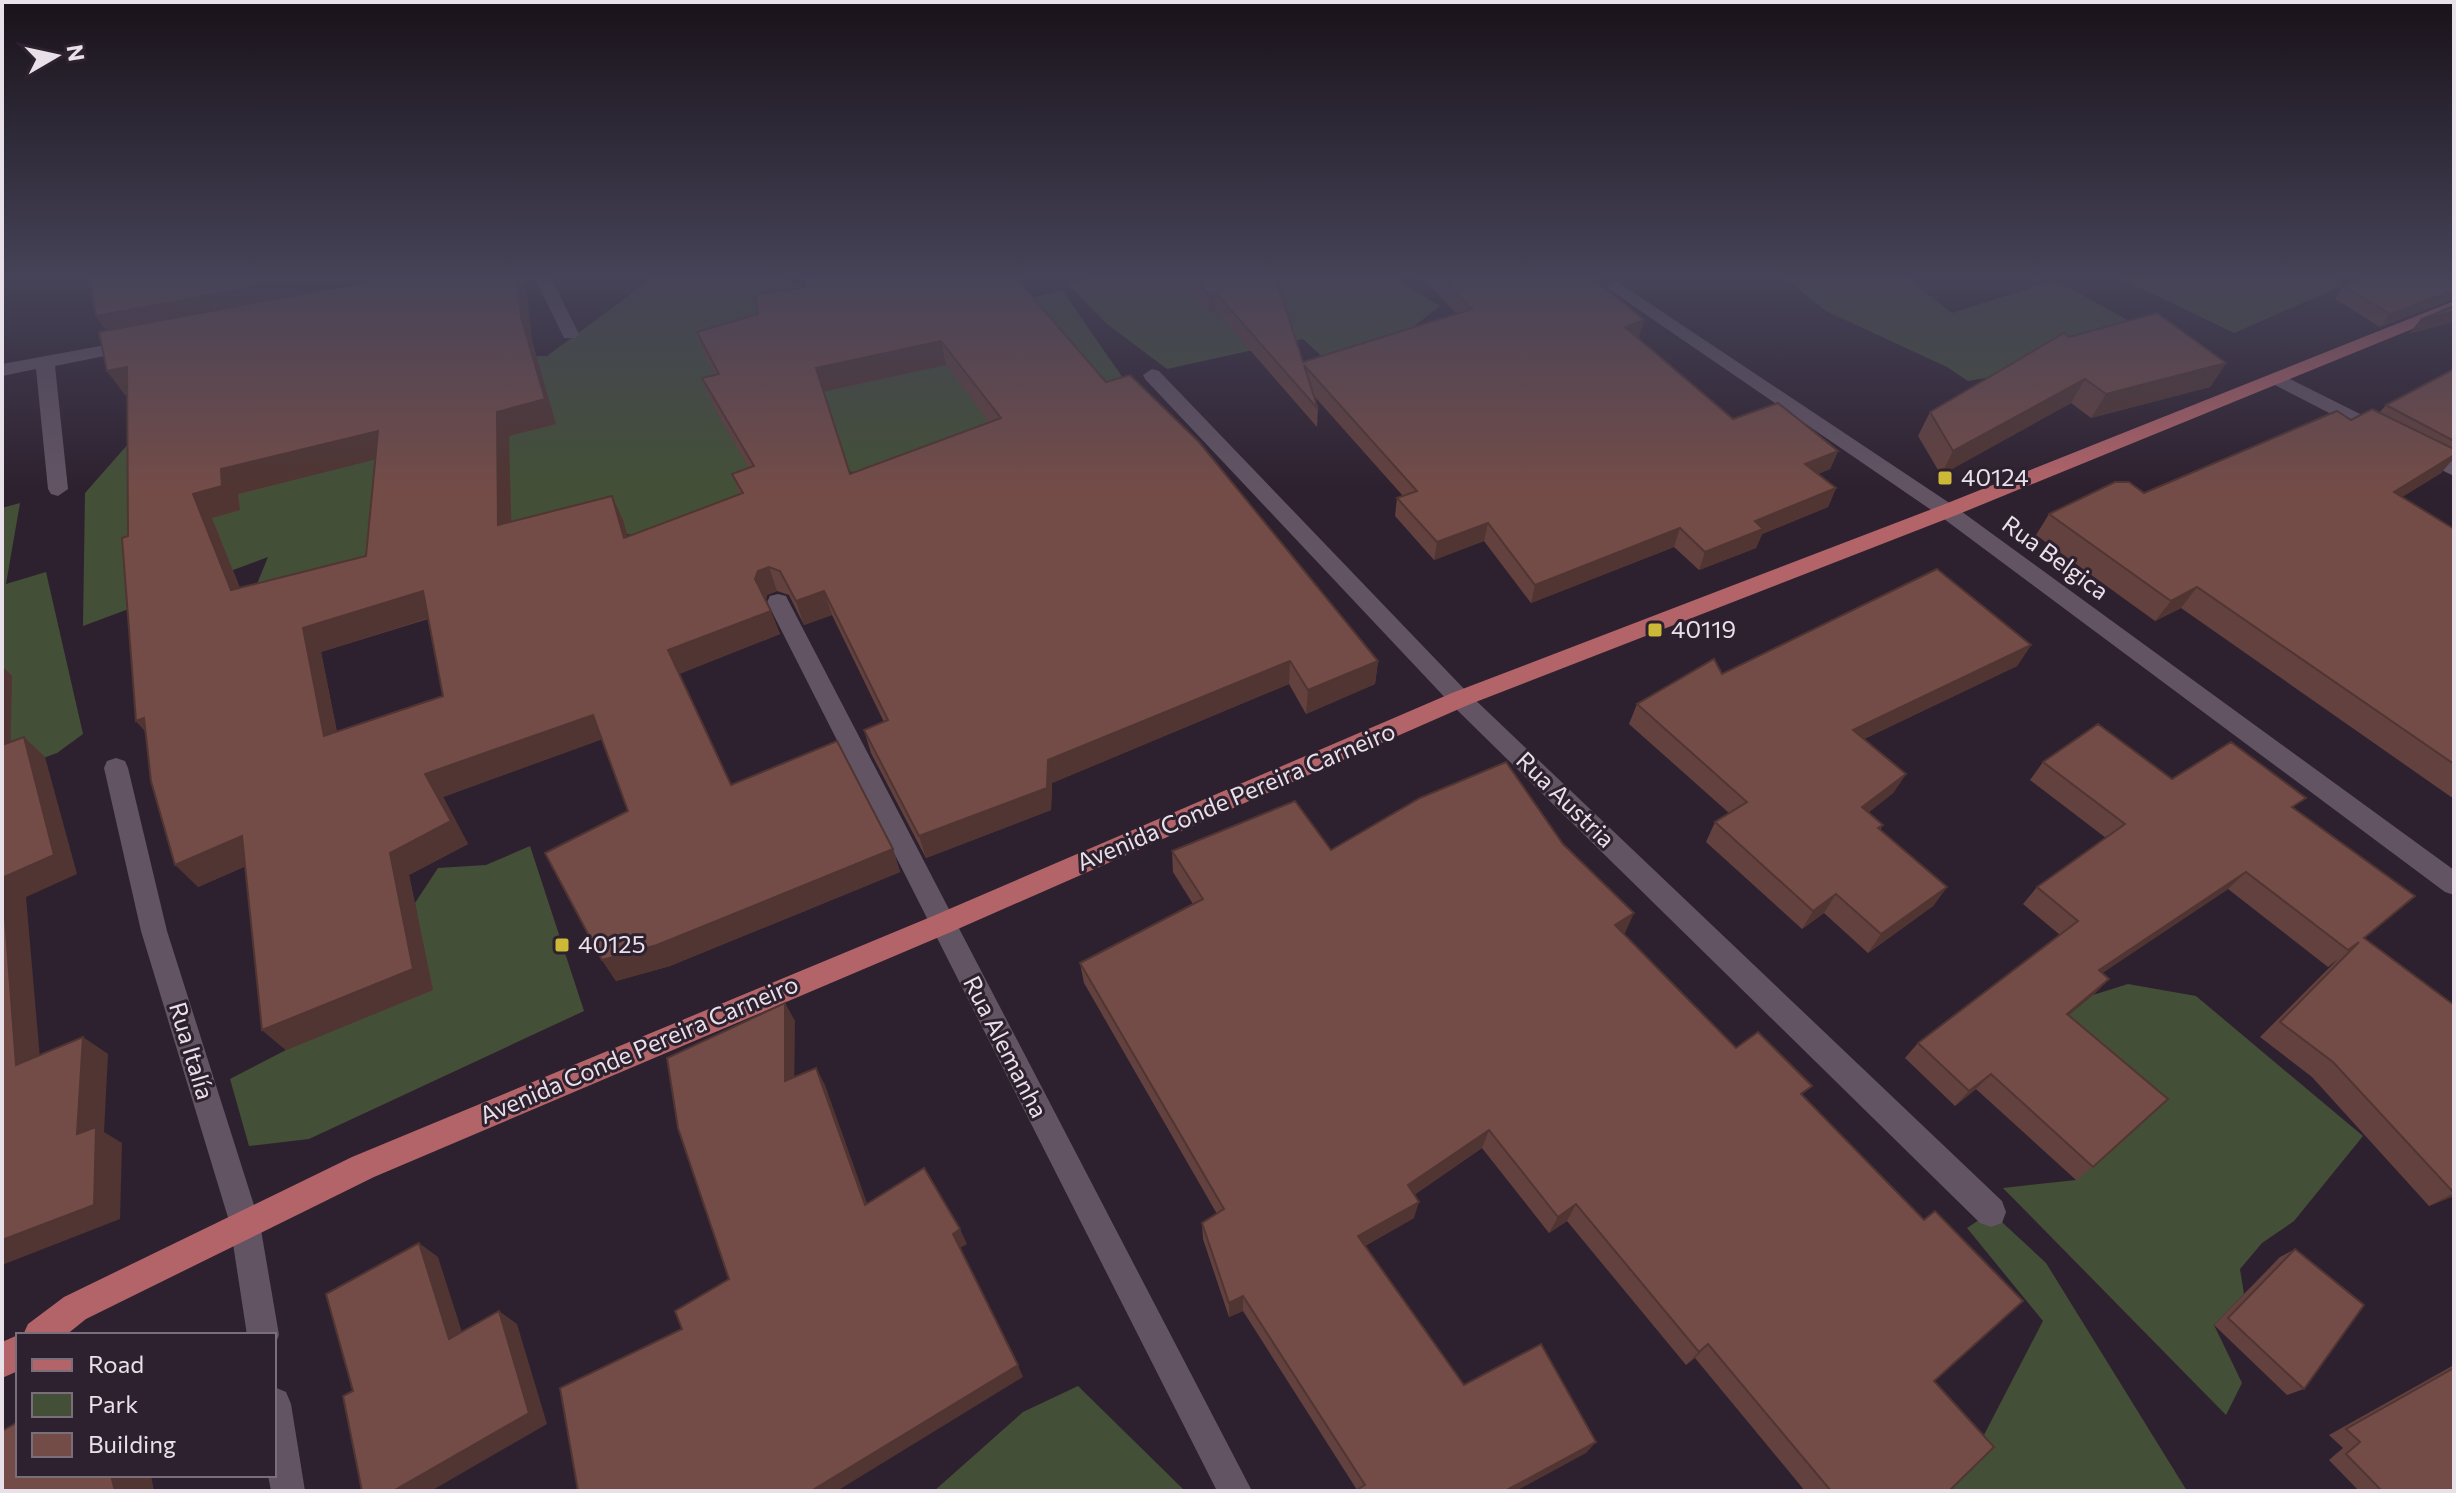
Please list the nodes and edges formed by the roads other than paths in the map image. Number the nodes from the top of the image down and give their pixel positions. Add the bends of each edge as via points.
1 (119, 348) edge
2 (1707, 348) edge
3 (2354, 348) edge
4 (45, 362) junction
5 (2, 370) edge
6 (1152, 375) dead end
7 (2278, 379) junction
8 (2454, 470) edge
9 (58, 489) dead end
10 (1947, 511) junction
11 (778, 602) edge
12 (1460, 699) junction
13 (116, 768) dead end
14 (2454, 884) edge
15 (942, 924) junction
16 (1991, 1212) dead end
17 (245, 1224) junction
18 (42, 1333) edge
19 (263, 1333) edge
20 (276, 1416) edge
21 (288, 1491) edge
22 (1235, 1491) edge

1 - 4 street
2 - 10 street, Rua Belgica
3 - 7 main road, Avenida Conde Pereira Carneiro
4 - 5 street
4 - 9 street
6 - 12 street, Rua Austria
7 - 8 street
7 - 10 main road, Avenida Conde Pereira Carneiro
10 - 12 main road, Avenida Conde Pereira Carneiro
10 - 14 street, Rua Belgica
11 - 15 street, Rua Alemanha
12 - 15 main road, Avenida Conde Pereira Carneiro
12 - 16 street, Rua Austria
13 - 17 street, Rua Italía via 154,931
15 - 17 main road, Avenida Conde Pereira Carneiro via 363,1167
15 - 22 street, Rua Alemanha
17 - 18 main road, Avenida Conde Pereira Carneiro via 75,1308
17 - 19 street, Rua Italía
20 - 21 street

